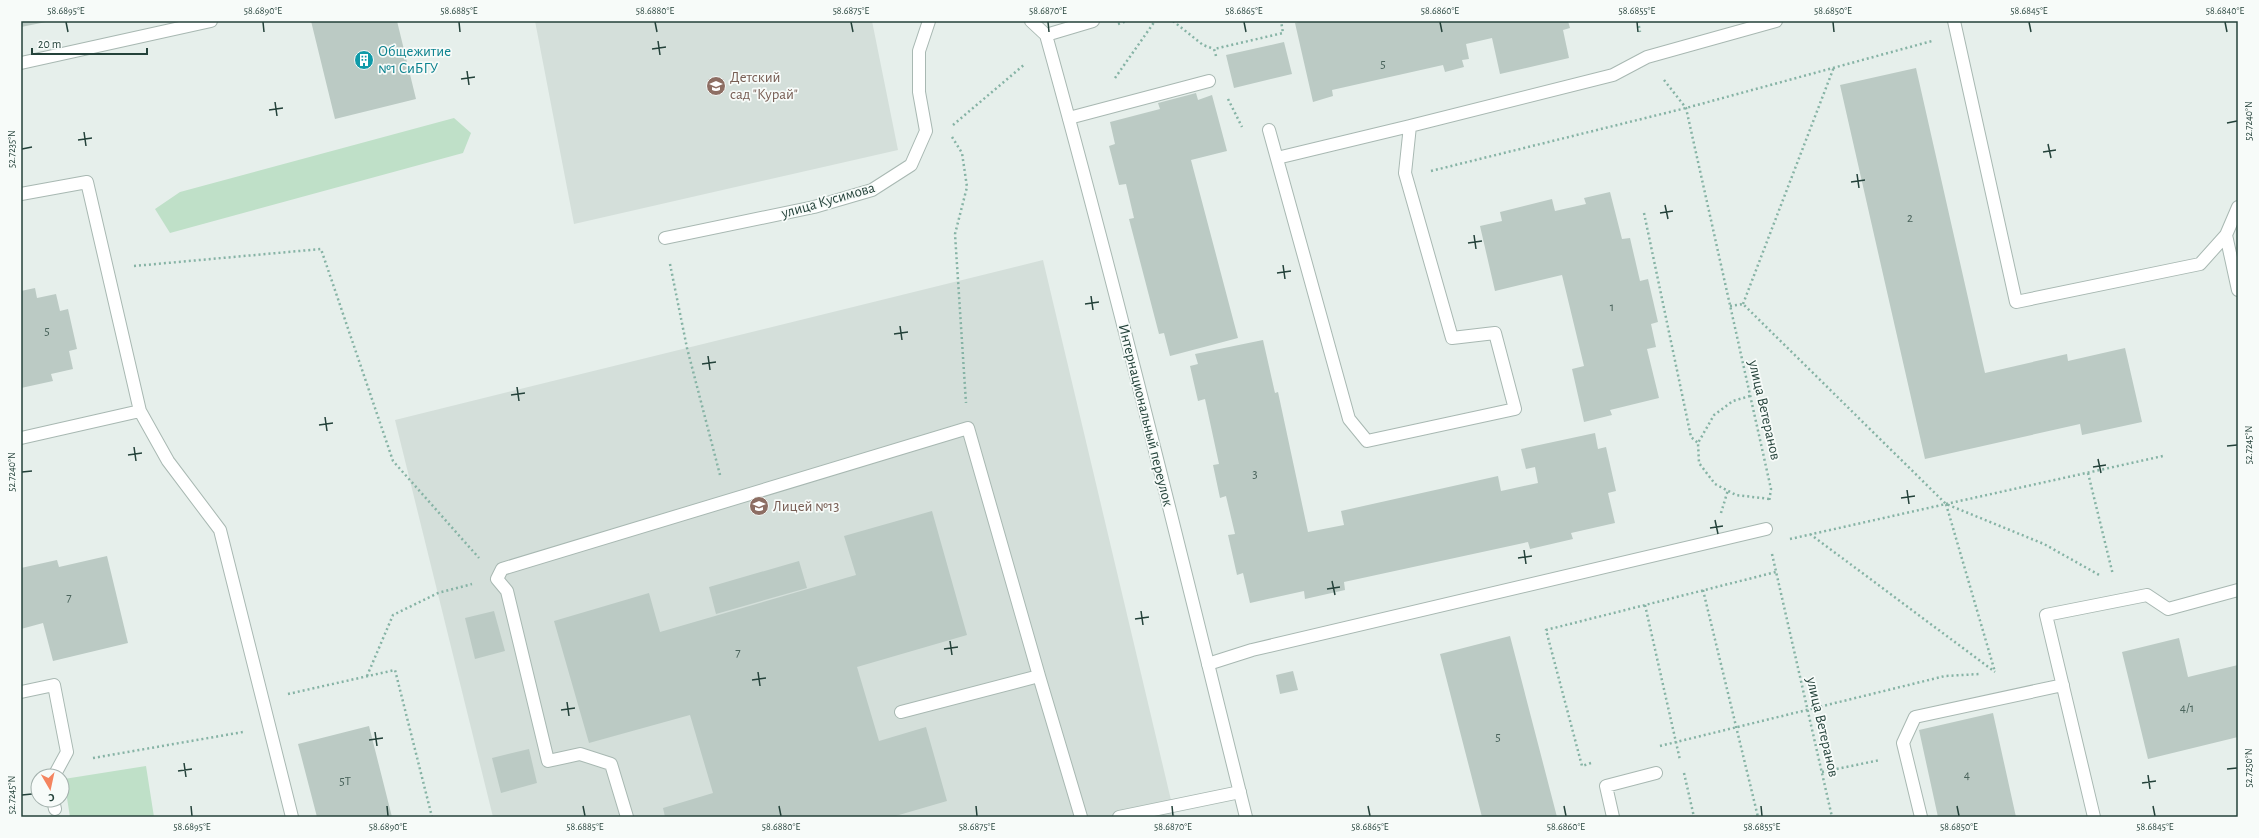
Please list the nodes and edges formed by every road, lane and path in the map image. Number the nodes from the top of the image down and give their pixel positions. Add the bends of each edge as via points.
1 (210, 21) edge
2 (929, 21) edge
3 (1031, 21) edge
4 (1093, 21) edge
5 (1173, 21) edge
6 (1281, 21) edge
7 (1638, 21) edge
8 (1776, 21) edge
9 (1954, 21) edge
10 (1957, 34) junction
11 (1047, 40) junction
12 (1214, 49) junction
13 (1647, 57) junction
14 (21, 63) edge
15 (1218, 63) dead end
16 (1834, 67) junction
17 (1209, 81) dead end
18 (1224, 92) dead end
19 (1686, 108) junction
20 (1069, 118) junction
21 (1410, 126) junction
22 (948, 130) dead end
23 (1269, 130) joint
24 (951, 135) dead end
25 (1277, 158) junction
26 (1405, 173) junction
27 (21, 194) edge
28 (2238, 207) edge
29 (1644, 213) dead end
30 (2226, 235) junction
31 (665, 238) joint
32 (107, 269) junction
33 (2238, 290) edge
34 (1743, 304) junction
35 (1730, 306) junction
36 (1750, 396) junction
37 (140, 411) junction
38 (968, 428) junction
39 (21, 438) edge
40 (1698, 443) junction
41 (2163, 456) dead end
42 (2088, 473) junction
43 (1770, 499) junction
44 (727, 501) junction
45 (1946, 504) junction
46 (1766, 529) junction
47 (1810, 534) junction
48 (1769, 543) junction
49 (1776, 572) junction
50 (497, 579) junction
51 (2114, 583) junction
52 (1702, 590) junction
53 (2238, 590) edge
54 (2118, 601) junction
55 (1644, 605) junction
56 (1208, 664) junction
57 (1995, 672) junction
58 (1988, 673) dead end
59 (1981, 674) dead end
60 (367, 676) junction
61 (1039, 676) junction
62 (2063, 685) junction
63 (21, 692) edge
64 (2003, 698) junction
65 (263, 700) junction
66 (1808, 710) junction
67 (901, 712) dead end
68 (269, 728) junction
69 (1736, 728) junction
70 (1676, 742) junction
71 (1654, 748) dead end
72 (67, 752) junction
73 (1906, 754) junction
74 (1597, 762) dead end
75 (1681, 763) dead end
76 (58, 768) edge
77 (1683, 770) dead end
78 (1656, 772) dead end
79 (1822, 772) junction
80 (1240, 792) junction
81 (292, 817) edge
82 (432, 817) edge
83 (627, 817) edge
84 (1082, 817) edge
85 (1119, 817) edge
86 (1246, 817) edge
87 (1613, 817) edge
88 (1694, 817) edge
89 (1758, 817) edge
90 (1832, 817) edge
91 (1921, 817) edge
92 (2094, 817) edge

1 - 14 street
2 - 31 street, улица Кусимова via 919,51 919,92 926,131 911,165 872,190 814,207
3 - 11 street
4 - 11 street
5 - 12 path via 1203,45
6 - 12 path via 1283,33
7 - 13 path, улица Ветеранов
8 - 13 street
9 - 10 street
10 - 16 path
10 - 30 street via 2016,302 2200,264
11 - 20 street, Интернациональный переулок
11 - 22 path
12 - 15 path
13 - 19 path, улица Ветеранов
13 - 21 street via 1613,75
16 - 19 path
16 - 34 path
17 - 20 street
18 - 23 path via 1246,134
19 - 26 path via 1431,171
19 - 35 path, улица Ветеранов
20 - 56 street, Интернациональный переулок
21 - 25 street
21 - 26 street
23 - 25 street
24 - 38 path via 962,153 967,187 955,234
25 - 26 street via 1349,419 1367,441 1515,409 1495,333 1452,338
27 - 32 street via 87,182
28 - 30 street
29 - 40 path via 1691,437
30 - 33 street
31 - 44 path via 687,348
32 - 37 street
32 - 50 path via 321,249 393,461
34 - 35 path
34 - 45 path
35 - 36 path, улица Ветеранов
36 - 40 path via 1733,401 1714,415
36 - 43 path, улица Ветеранов via 1771,489
37 - 39 street
37 - 65 street via 168,461 220,530
38 - 44 street
38 - 61 street
40 - 43 path via 1699,463 1715,484 1736,495
41 - 42 path
42 - 45 path
42 - 51 path
43 - 46 path, улица Ветеранов
44 - 50 street via 502,569
45 - 47 path
45 - 51 path via 2044,544
45 - 57 path
46 - 48 path, улица Ветеранов
46 - 56 street via 1252,650
47 - 48 path
47 - 57 path
48 - 49 path, улица Ветеранов
49 - 52 path
49 - 66 path, улица Ветеранов
50 - 60 path via 438,592 393,615
50 - 83 street via 507,590 548,761 580,754 611,764
51 - 54 path
52 - 55 path
52 - 69 path
53 - 54 street via 2168,609 2146,595
54 - 62 street via 2046,615
55 - 70 path
55 - 74 path via 1546,630 1582,766
56 - 80 street, Интернациональный переулок
57 - 58 path
57 - 64 path
59 - 66 path via 1945,676
60 - 65 path
60 - 82 path via 395,670
61 - 67 street
61 - 84 street
62 - 64 street
62 - 92 street
63 - 72 street via 54,685
64 - 73 street via 1915,717 1903,743
65 - 68 street
66 - 69 path
66 - 79 path, улица Ветеранов
68 - 72 path via 94,759
68 - 81 street
69 - 70 path
69 - 89 path
70 - 71 path
70 - 75 path
72 - 76 street
73 - 79 path
73 - 91 street
77 - 88 path
78 - 87 street via 1606,786
79 - 90 path, улица Ветеранов
80 - 85 street
80 - 86 street, Интернациональный переулок

